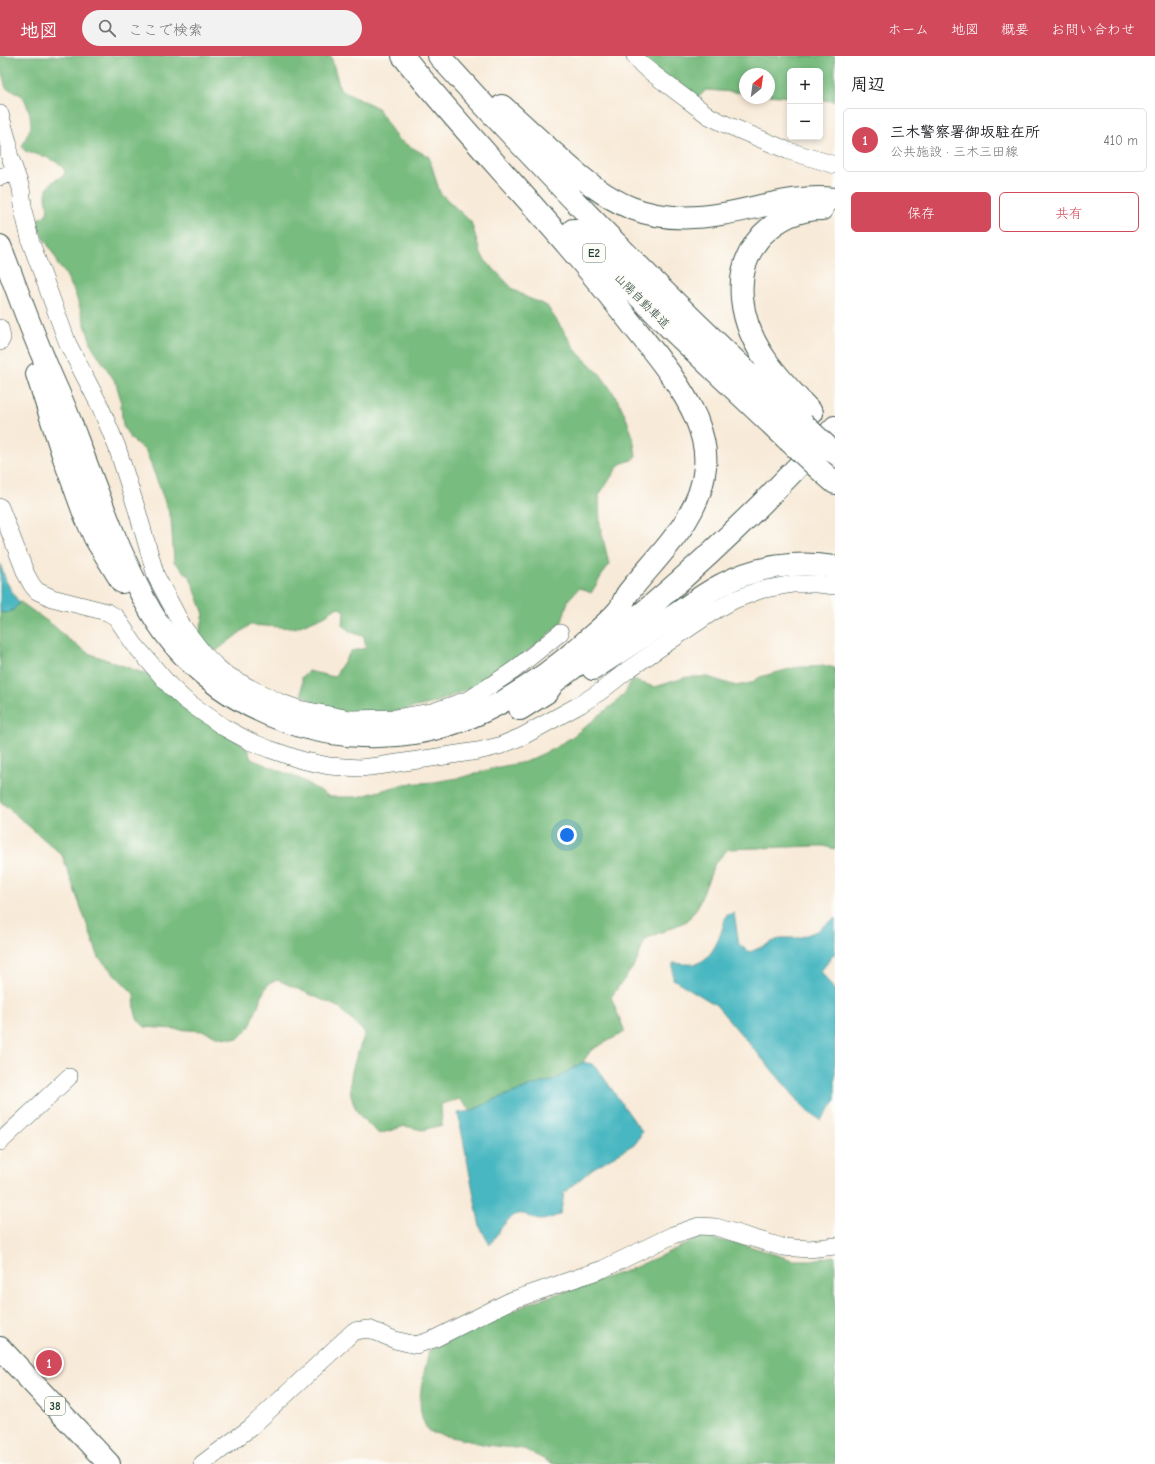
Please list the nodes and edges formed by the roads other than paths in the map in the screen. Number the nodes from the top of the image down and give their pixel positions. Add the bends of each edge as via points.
1 (403, 56) edge
2 (410, 56) edge
3 (438, 56) edge
4 (452, 56) edge
5 (635, 56) edge
6 (0, 114) edge
7 (835, 166) edge
8 (7, 175) edge
9 (835, 199) edge
10 (835, 211) edge
11 (0, 246) edge
12 (0, 275) edge
13 (0, 328) edge
14 (0, 342) edge
15 (835, 411) edge
16 (807, 419) junction
17 (835, 427) edge
18 (834, 447) edge
19 (835, 483) edge
20 (0, 507) edge
21 (835, 567) edge
22 (835, 586) edge
23 (622, 608) junction
24 (560, 633) dead end
25 (547, 692) junction
26 (69, 1077) dead end
27 (0, 1142) edge
28 (835, 1246) edge
29 (0, 1348) edge
30 (109, 1464) edge
31 (202, 1464) edge

1 - 23 main road via 618,306 672,378 697,422 706,462 698,498 683,525 624,598
2 - 19 main road, 山陽自動車道 / E2, bridge via 595,253 696,354
3 - 16 main road, 山陽自動車道 / E2 via 626,254 702,329
4 - 9 main road via 499,103 582,178 601,193 626,206 662,216 691,218 800,198
5 - 7 street via 642,65 709,116 789,151
6 - 8 street via 9,145
8 - 24 street via 20,188 30,243 68,344 100,406 116,447 138,510 156,576 183,627 203,653 224,673 279,702 299,709 350,719 396,718 432,712 470,699 514,670
10 - 16 main road via 814,209 785,218 774,225 749,253 742,277 741,298 755,343
11 - 23 main road via 108,520 145,602 167,635 190,661 208,678 238,699 292,724 336,734 380,737 427,731 488,710 517,694 571,654
12 - 25 main road via 33,360 64,458 90,527 156,640 177,665 205,690 252,719 288,734 321,743 369,748 417,745 457,737 502,719
13 - 14 street
15 - 23 main road via 790,460 706,543 650,592 632,605
16 - 18 main road, 山陽自動車道 / E2, bridge
17 - 25 main road via 714,551 638,616 554,682
20 - 22 street via 26,574 37,591 52,598 114,616 163,679 185,700 225,728 269,749 329,766 378,766 499,746 523,736 581,704 714,611 734,600 760,590 787,585
21 - 25 main road via 783,565 761,569 736,578 713,589 565,687
26 - 27 street
28 - 31 street via 810,1249 782,1247 716,1227 699,1226 672,1235 603,1269 510,1301 434,1340 416,1345 395,1340 369,1329 354,1331 250,1428
29 - 30 main road, 38

